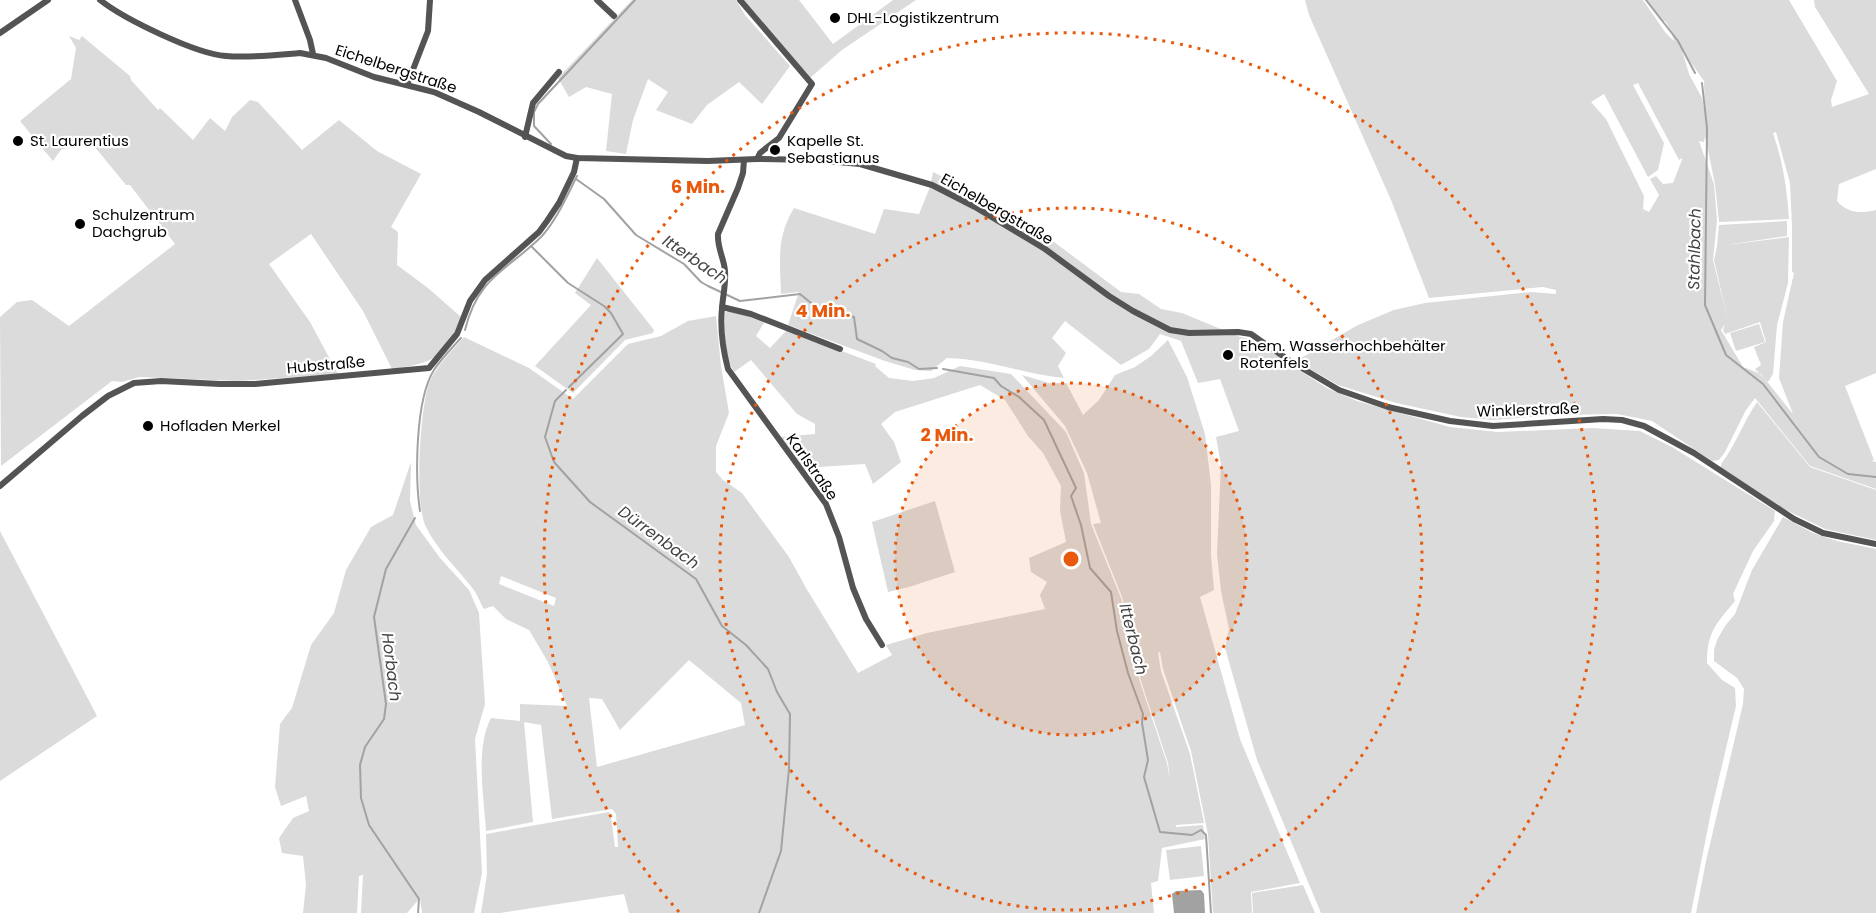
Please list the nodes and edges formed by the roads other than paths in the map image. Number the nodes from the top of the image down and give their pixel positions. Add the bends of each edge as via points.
1 (48, 0) edge
2 (100, 0) edge
3 (295, 0) edge
4 (430, 0) edge
5 (597, 0) edge
6 (740, 0) edge
7 (614, 16) dead end
8 (0, 33) edge
9 (313, 54) junction
10 (559, 72) dead end
11 (406, 86) junction
12 (525, 137) junction
13 (577, 158) junction
14 (757, 159) junction
15 (744, 160) junction
16 (723, 303) junction
17 (1170, 330) joint
18 (840, 349) dead end
19 (0, 486) edge
20 (1876, 544) edge
21 (882, 645) dead end

1 - 8 street
2 - 9 street, Eichelbergstraße via 178,42 213,54
3 - 9 street
4 - 11 street via 428,31
5 - 7 street
6 - 14 street via 812,84 779,138
9 - 11 street, Eichelbergstraße
10 - 12 street via 533,103
11 - 12 street, Eichelbergstraße via 458,102
12 - 13 street, Eichelbergstraße
13 - 15 street, Eichelbergstraße
13 - 19 street, Hubstraße via 574,172 547,221 485,280 470,301 457,334 429,368 255,384 134,383 108,396
14 - 15 street, Eichelbergstraße
14 - 17 street, Eichelbergstraße via 860,164 933,185 1045,249 1109,296
15 - 16 street, Karlstraße via 738,188 718,234 725,270
16 - 18 street
16 - 21 street, Karlstraße via 728,369 825,504 853,588
17 - 20 street, Winklerstraße via 1251,334 1340,390 1389,407 1450,421 1493,426 1603,419 1644,426 1694,453 1794,519 1823,532

